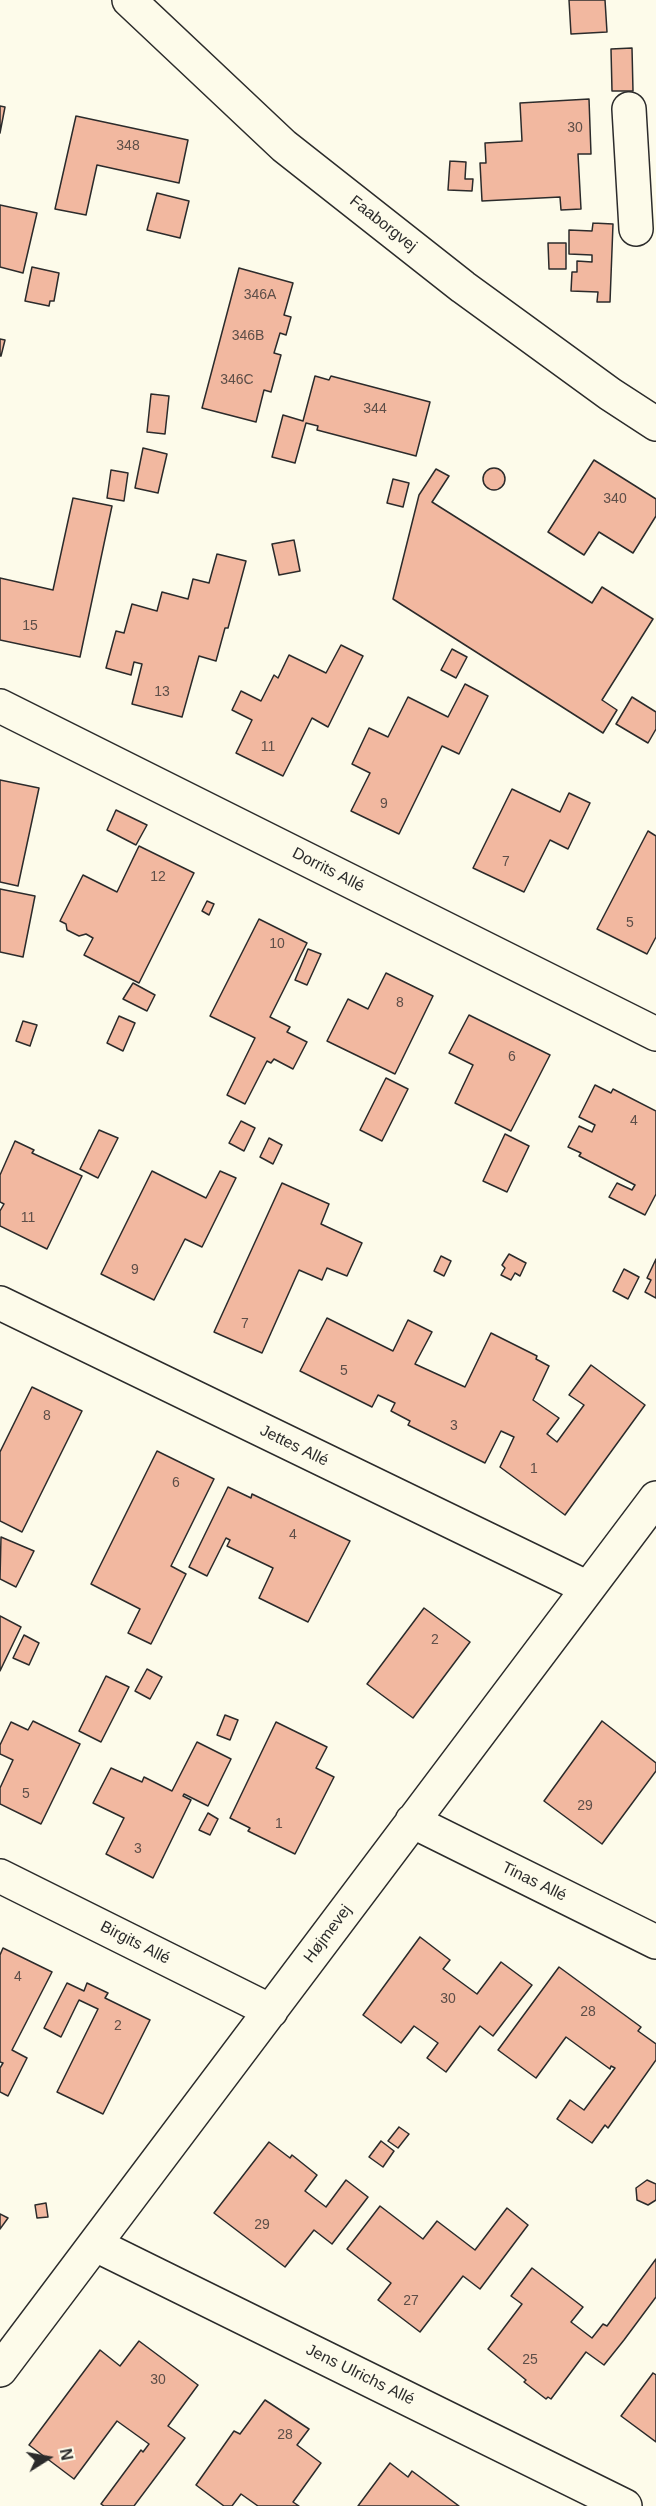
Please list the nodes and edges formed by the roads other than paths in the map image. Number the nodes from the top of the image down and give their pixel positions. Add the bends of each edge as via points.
1 (129, 0) edge
2 (630, 108) dead end
3 (644, 169) edge
4 (636, 229) dead end
5 (656, 423) edge
6 (0, 706) edge
7 (656, 1034) edge
8 (0, 1303) edge
9 (656, 1498) edge
10 (588, 1588) junction
11 (412, 1821) junction
12 (0, 1876) edge
13 (656, 1942) edge
14 (271, 2011) junction
15 (96, 2245) junction
16 (0, 2370) edge
17 (625, 2506) edge

1 - 5 street, Faaborgvej via 284,146 463,287
2 - 3 street
3 - 4 street
6 - 7 street, Dorrits Allé
8 - 10 street, Jettes Allé
9 - 10 street, Højmevej
10 - 11 street, Højmevej
11 - 13 street, Tinas Allé
11 - 14 street, Højmevej
12 - 14 street, Birgits Allé
14 - 15 street, Højmevej
15 - 16 street, Højmevej
15 - 17 street, Jens Ulrichs Allé

